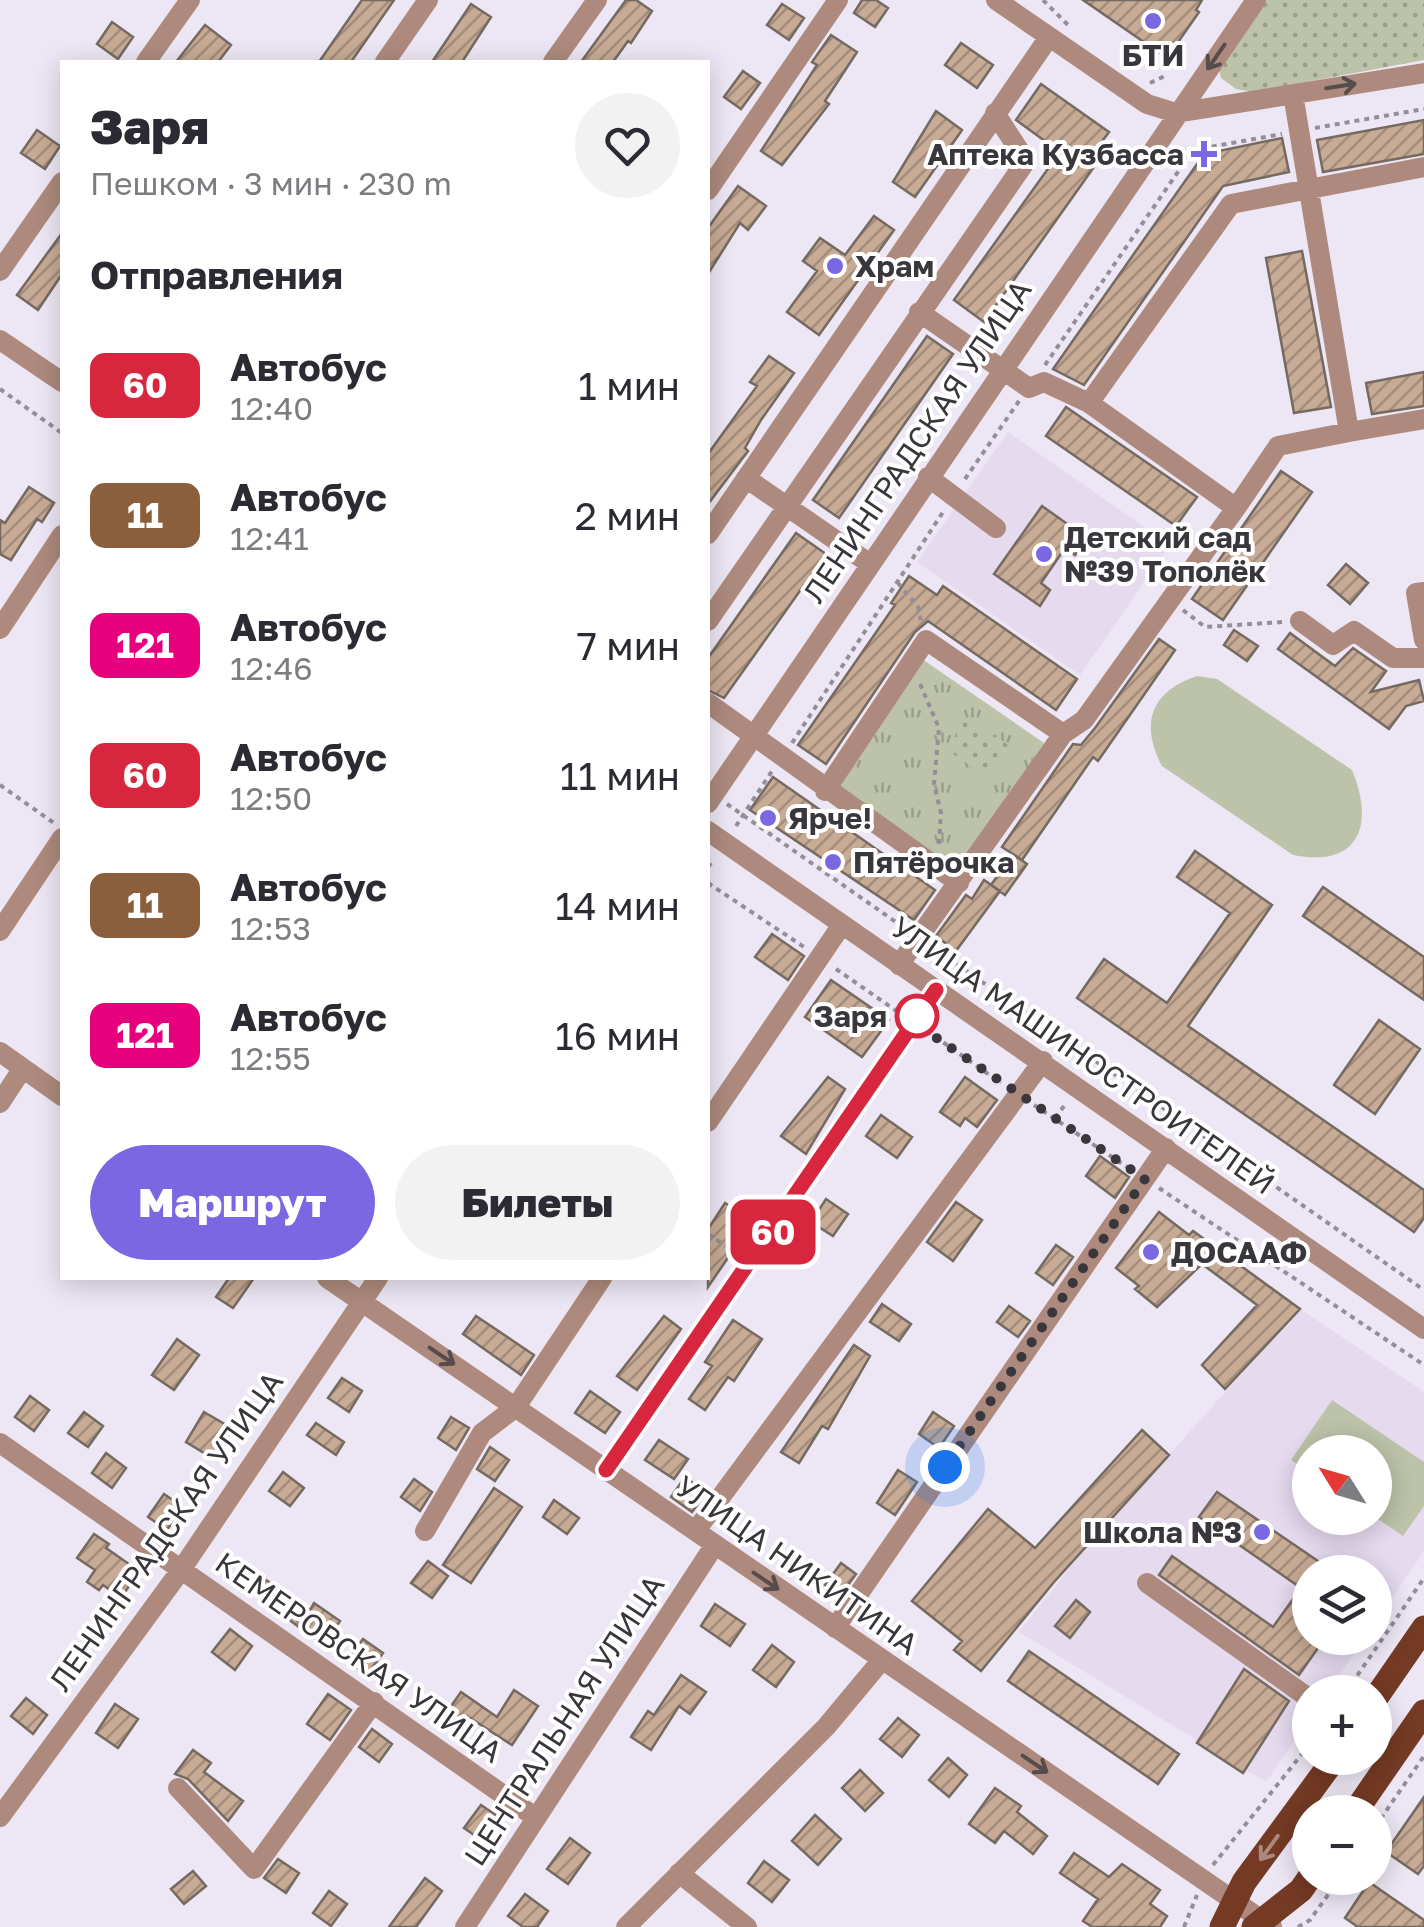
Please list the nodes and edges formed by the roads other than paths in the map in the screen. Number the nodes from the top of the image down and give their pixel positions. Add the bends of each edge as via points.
1 (190, 0) edge
2 (428, 0) edge
3 (597, 0) edge
4 (838, 0) edge
5 (996, 0) edge
6 (1256, 0) edge
7 (1049, 37) junction
8 (147, 60) edge
9 (386, 60) edge
10 (554, 60) edge
11 (1424, 73) edge
12 (1292, 94) junction
13 (995, 113) junction
14 (1176, 114) junction
15 (1424, 167) edge
16 (60, 185) edge
17 (1310, 186) junction
18 (710, 187) edge
19 (0, 271) edge
20 (918, 312) junction
21 (0, 340) edge
22 (1002, 368) junction
23 (60, 381) edge
24 (1089, 403) junction
25 (1424, 419) edge
26 (1349, 432) junction
27 (928, 477) junction
28 (746, 478) junction
29 (785, 508) junction
30 (1236, 508) junction
31 (996, 528) dead end
32 (710, 531) edge
33 (60, 539) edge
34 (870, 564) junction
35 (1424, 592) edge
36 (710, 618) edge
37 (1300, 621) road end
38 (0, 629) edge
39 (1424, 640) edge
40 (1424, 658) edge
41 (710, 705) edge
42 (1062, 734) junction
43 (751, 738) junction
44 (825, 791) junction
45 (710, 799) edge
46 (710, 832) edge
47 (60, 841) edge
48 (959, 883) junction
49 (841, 926) junction
50 (0, 930) edge
51 (899, 964) junction
52 (936, 990) junction
53 (0, 1052) edge
54 (1043, 1061) junction
55 (24, 1068) junction
56 (60, 1095) edge
57 (0, 1104) edge
58 (710, 1119) edge
59 (1166, 1148) junction
60 (330, 1280) edge
61 (377, 1280) edge
62 (601, 1280) edge
63 (362, 1301) junction
64 (1424, 1329) edge
65 (516, 1407) junction
66 (0, 1442) edge
67 (606, 1470) junction
68 (425, 1530) dead end
69 (697, 1530) junction
70 (714, 1546) junction
71 (182, 1570) junction
72 (1148, 1583) dead end
73 (834, 1628) junction
74 (1424, 1628) edge
75 (880, 1661) junction
76 (1392, 1675) edge
77 (1292, 1686) edge
78 (374, 1702) junction
79 (1424, 1712) edge
80 (1323, 1775) edge
81 (178, 1788) dead end
82 (1367, 1795) edge
83 (0, 1817) edge
84 (536, 1817) junction
85 (679, 1873) junction
86 (1292, 1895) edge
87 (1234, 1898) junction
88 (1263, 1925) edge
89 (465, 1927) edge
90 (626, 1927) edge
91 (748, 1927) edge
92 (1222, 1927) edge

1 - 8 street
2 - 9 street
3 - 10 street
4 - 18 street
5 - 7 street
6 -> 14 street, ЛЕНИНГРАДСКАЯ УЛИЦА
7 - 13 street
7 - 14 street via 1146,104
12 -> 11 street
12 - 14 street
12 - 17 street
13 - 20 street via 1026,161
13 - 28 street
14 - 22 street, ЛЕНИНГРАДСКАЯ УЛИЦА
15 - 17 street
16 - 19 street
17 - 24 street via 1232,204
17 - 26 street
20 - 22 street
20 - 29 street
21 - 23 street
22 - 24 street via 1029,388 1044,382
22 - 27 street, ЛЕНИНГРАДСКАЯ УЛИЦА
24 - 30 street
25 - 26 street
26 - 30 street via 1278,446
27 - 31 street
27 - 34 street, ЛЕНИНГРАДСКАЯ УЛИЦА
28 - 29 street
28 - 32 street
29 - 34 street
29 - 36 street
30 - 42 street via 1084,720
33 - 38 street
34 - 43 street, ЛЕНИНГРАДСКАЯ УЛИЦА
35 - 39 street via 1416,593
37 - 40 street via 1333,645 1354,631 1394,658
41 - 43 street
42 - 44 street via 926,640
42 - 48 street
43 - 44 street
43 - 45 street, ЛЕНИНГРАДСКАЯ УЛИЦА
44 - 48 street
46 - 49 street, УЛИЦА МАШИНОСТРОИТЕЛЕЙ
47 - 50 street
48 - 51 street
49 - 51 street, УЛИЦА МАШИНОСТРОИТЕЛЕЙ
49 - 58 street
51 - 52 street, УЛИЦА МАШИНОСТРОИТЕЛЕЙ
52 - 54 street, УЛИЦА МАШИНОСТРОИТЕЛЕЙ
52 - 67 street
53 - 55 street
54 - 59 street, УЛИЦА МАШИНОСТРОИТЕЛЕЙ
54 - 69 street
55 - 56 street
55 - 57 street
59 - 64 street, УЛИЦА МАШИНОСТРОИТЕЛЕЙ
59 - 73 street
60 - 63 street, УЛИЦА НИКИТИНА
61 - 63 street, ЛЕНИНГРАДСКАЯ УЛИЦА
62 - 65 street
63 -> 65 street, УЛИЦА НИКИТИНА
63 - 71 street, ЛЕНИНГРАДСКАЯ УЛИЦА
65 - 67 street, УЛИЦА НИКИТИНА
65 - 68 street via 482,1433
66 - 71 street, КЕМЕРОВСКАЯ УЛИЦА
67 - 69 street, УЛИЦА НИКИТИНА
69 - 70 street, УЛИЦА НИКИТИНА
70 -> 73 street, УЛИЦА НИКИТИНА
70 - 84 street, ЦЕНТРАЛЬНАЯ УЛИЦА
71 - 78 street, КЕМЕРОВСКАЯ УЛИЦА
71 - 83 street, ЛЕНИНГРАДСКАЯ УЛИЦА
72 - 77 street
73 - 75 street, УЛИЦА НИКИТИНА
74 - 76 main road
75 - 85 street via 826,1727
75 -> 87 street, УЛИЦА НИКИТИНА
78 - 81 street via 254,1869
78 - 84 street, КЕМЕРОВСКАЯ УЛИЦА
79 - 82 main road
80 -> 87 main road
84 - 89 street, ЦЕНТРАЛЬНАЯ УЛИЦА
85 - 90 street
85 - 91 street
86 - 88 main road
87 - 88 street, УЛИЦА НИКИТИНА
87 - 92 main road

